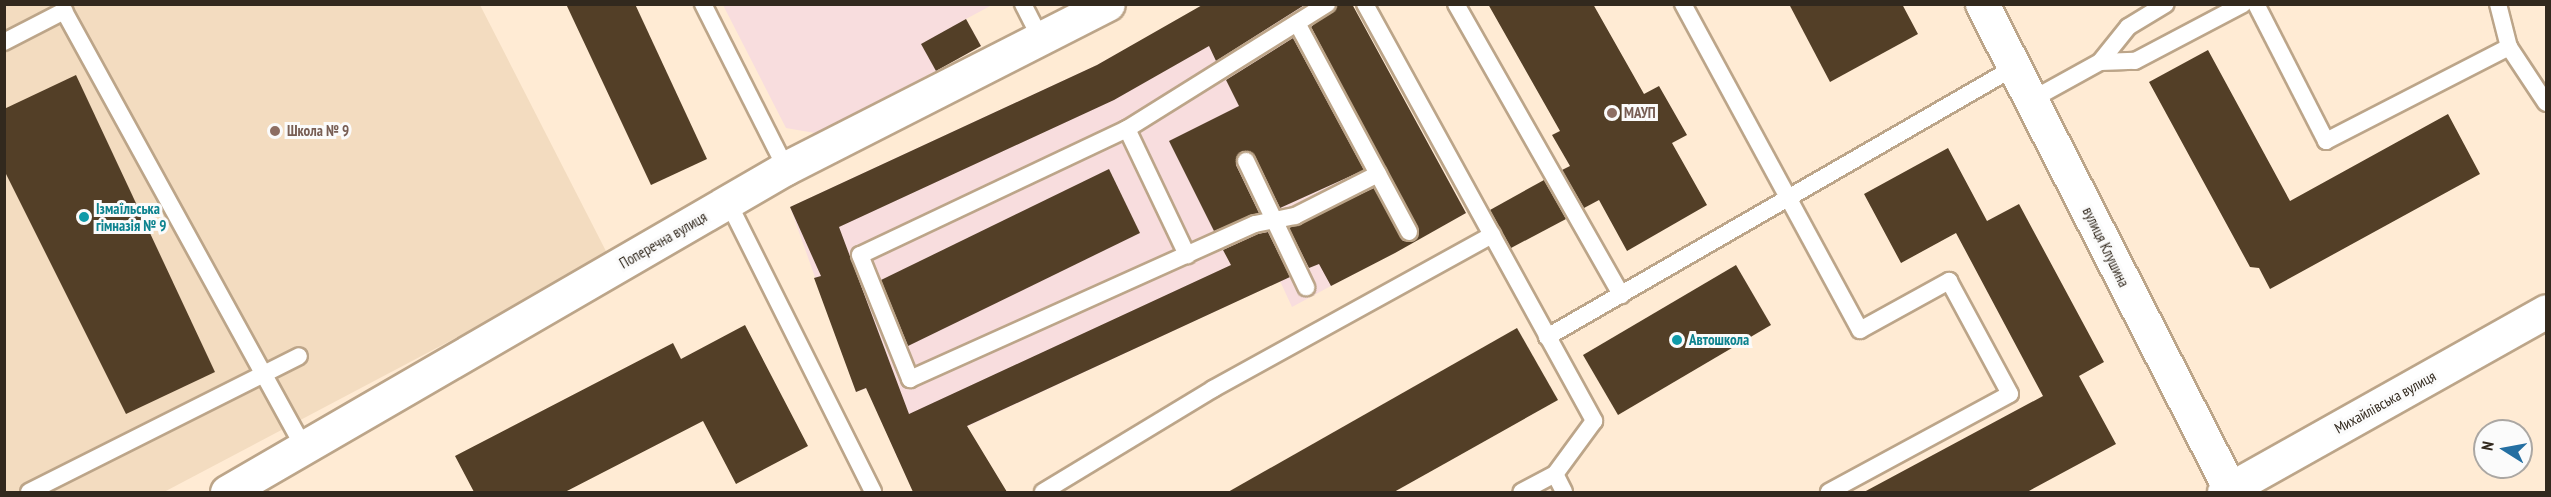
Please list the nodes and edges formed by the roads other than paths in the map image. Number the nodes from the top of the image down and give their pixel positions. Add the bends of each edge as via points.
1 (703, 4) edge
2 (1023, 4) edge
3 (1108, 4) edge
4 (1327, 4) edge
5 (1365, 4) edge
6 (1455, 4) edge
7 (1683, 4) edge
8 (1982, 4) edge
9 (2166, 4) edge
10 (2243, 4) edge
11 (2256, 4) edge
12 (2498, 4) edge
13 (1297, 23) junction
14 (1041, 39) junction
15 (4, 42) edge
16 (2509, 47) junction
17 (2100, 62) junction
18 (2015, 66) junction
19 (2033, 99) junction
20 (2547, 103) edge
21 (1127, 129) junction
22 (1246, 161) dead end
23 (786, 168) junction
24 (1378, 174) junction
25 (1788, 197) junction
26 (728, 202) junction
27 (1275, 220) junction
28 (1408, 232) dead end
29 (1492, 235) junction
30 (1187, 255) junction
31 (1306, 287) dead end
32 (1620, 295) junction
33 (2547, 311) edge
34 (1548, 337) junction
35 (298, 356) dead end
36 (263, 375) junction
37 (304, 448) junction
38 (1554, 474) junction
39 (2227, 491) edge
40 (29, 492) edge
41 (227, 492) edge
42 (873, 492) edge
43 (1043, 492) edge
44 (1521, 492) edge
45 (1564, 492) edge
46 (1829, 492) edge

1 - 23 lane
2 - 14 lane
3 - 14 street, Поперечна вулиця
4 - 13 lane
5 - 29 lane
6 - 32 lane
7 - 25 lane
8 - 18 street, вулиця Клушина
9 - 17 lane via 2128,27
10 - 17 lane via 2135,61
11 - 16 lane via 2326,141
12 - 16 lane
13 - 21 lane
13 - 24 lane
14 - 23 street, Поперечна вулиця
15 - 36 lane via 64,11
16 - 20 lane
17 - 19 lane
18 - 19 street, вулиця Клушина
18 - 25 lane
19 - 39 street, вулиця Клушина
21 - 30 lane
21 - 30 lane via 860,255 910,379
22 - 27 lane
23 - 26 street, Поперечна вулиця
24 - 27 lane via 1295,216
24 - 28 lane
25 - 32 lane
25 - 46 lane via 1860,330 1949,281 2010,394
26 - 37 street, Поперечна вулиця
26 - 42 lane
27 - 30 lane via 1255,224
27 - 31 lane
29 - 34 lane
29 - 43 lane via 1214,389
32 - 34 lane
33 - 39 street, Михайлівська вулиця
34 - 38 lane via 1594,421
35 - 36 lane
36 - 37 lane
36 - 40 lane
37 - 41 street, Поперечна вулиця
38 - 44 lane
38 - 45 lane

